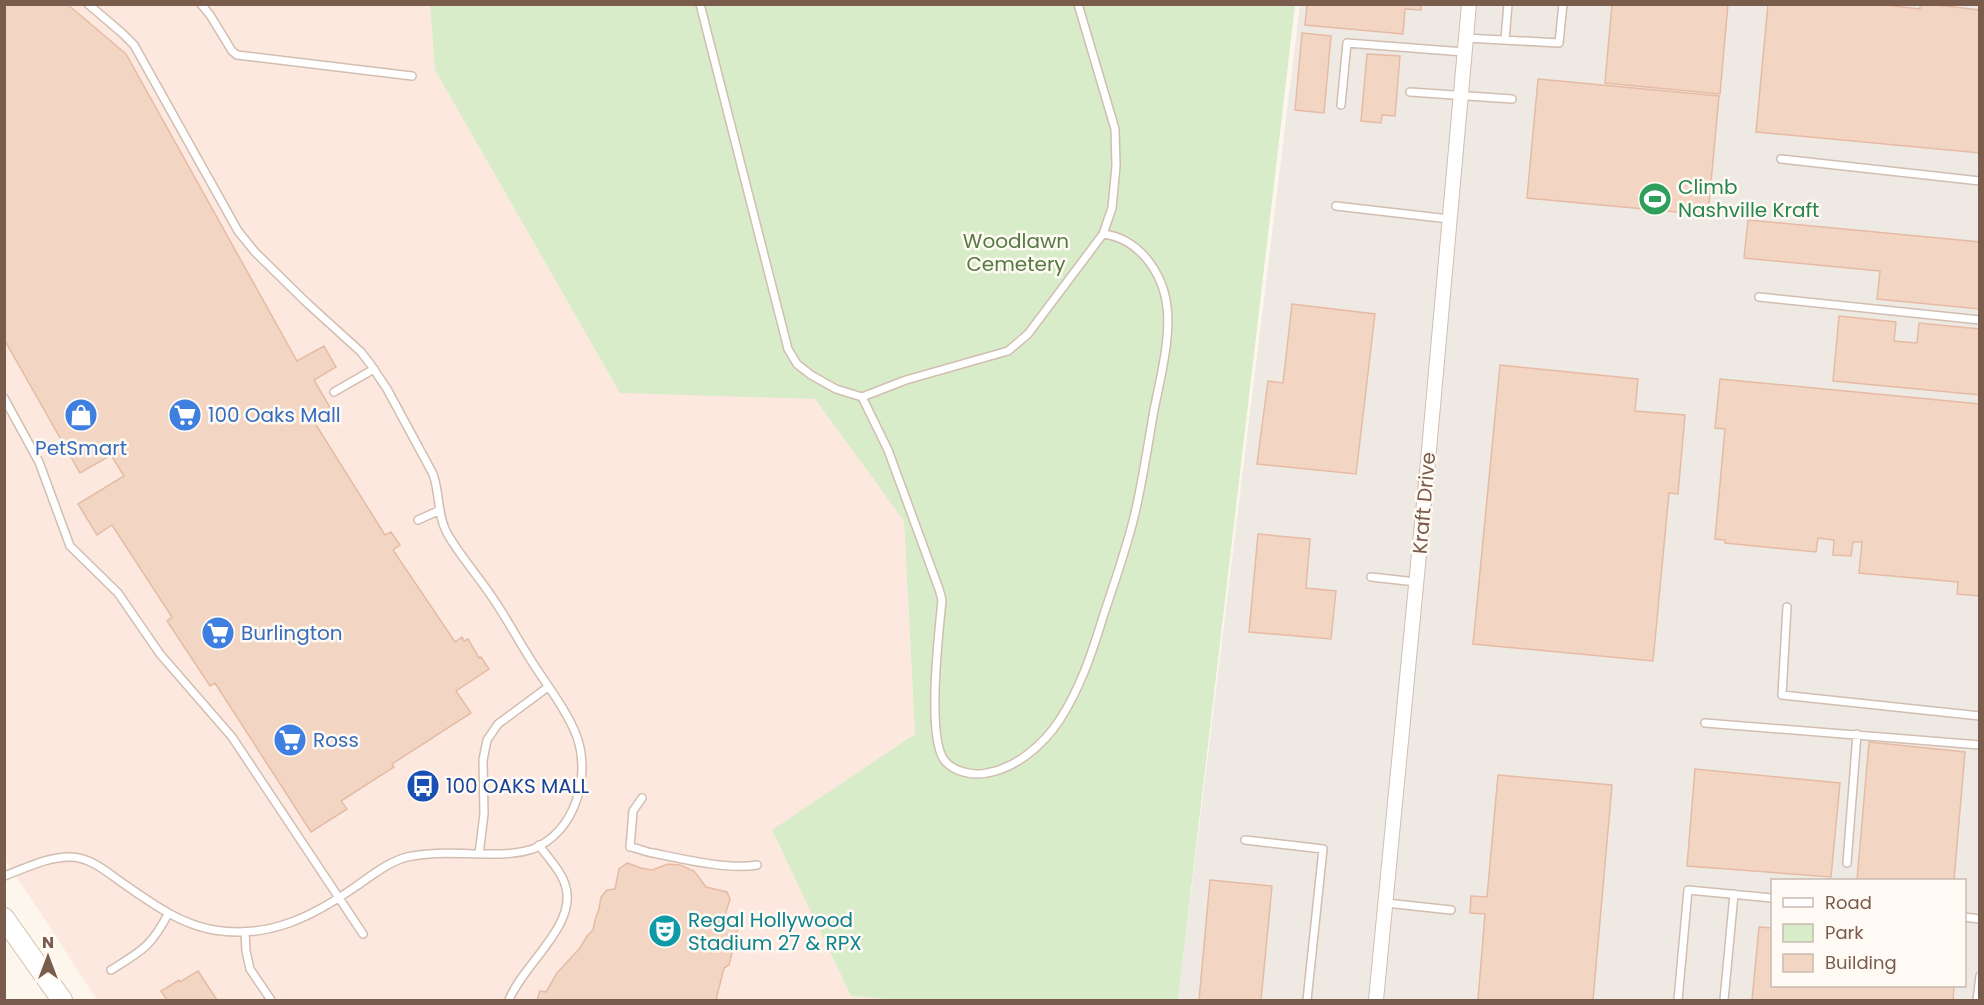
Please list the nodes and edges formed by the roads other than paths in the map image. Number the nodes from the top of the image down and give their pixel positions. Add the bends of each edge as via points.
1 (88, 4) edge
2 (201, 4) edge
3 (700, 4) edge
4 (1078, 4) edge
5 (1469, 4) edge
6 (1508, 4) edge
7 (1563, 4) edge
8 (1505, 40) junction
9 (1465, 45) junction
10 (412, 76) dead end
11 (1410, 92) dead end
12 (1460, 95) junction
13 (1512, 99) dead end
14 (1341, 105) dead end
15 (1781, 159) dead end
16 (1980, 181) edge
17 (1336, 206) dead end
18 (1449, 219) junction
19 (1103, 234) junction
20 (1759, 297) dead end
21 (1980, 320) edge
22 (374, 369) junction
23 (334, 392) dead end
24 (862, 397) junction
25 (4, 398) edge
26 (440, 510) junction
27 (418, 520) dead end
28 (1371, 577) dead end
29 (1416, 582) junction
30 (1787, 607) dead end
31 (548, 687) junction
32 (1980, 716) edge
33 (1705, 723) dead end
34 (1857, 734) junction
35 (1980, 745) edge
36 (642, 798) dead end
37 (1245, 840) dead end
38 (539, 845) junction
39 (479, 854) junction
40 (1847, 863) dead end
41 (757, 865) dead end
42 (4, 876) edge
43 (1734, 894) junction
44 (339, 898) junction
45 (1771, 898) edge
46 (1386, 903) junction
47 (1451, 910) dead end
48 (168, 914) junction
49 (4, 918) edge
50 (245, 932) junction
51 (363, 934) dead end
52 (111, 970) dead end
53 (1980, 976) edge
54 (62, 1000) edge
55 (271, 1000) edge
56 (509, 1000) edge
57 (1308, 1000) edge
58 (1376, 1000) edge
59 (1678, 1000) edge
60 (1724, 1000) edge
61 (1977, 1000) edge

1 - 22 lane via 134,45 246,242
2 - 10 lane via 237,55
3 - 24 lane via 788,349 797,364 812,375 836,389
4 - 19 lane via 1115,129 1112,208
5 - 9 street, Kraft Drive
6 - 8 lane
7 - 8 lane via 1559,43
8 - 9 lane
9 - 12 street, Kraft Drive
9 - 14 lane via 1347,43
11 - 12 lane
12 - 13 lane
12 - 18 street, Kraft Drive
15 - 16 lane
17 - 18 lane
18 - 29 street, Kraft Drive
19 - 24 lane via 1028,334 1008,351
19 - 24 lane via 1122,238 1144,255 1161,284 1167,307 1164,353 1135,514 1090,658 1073,697 1054,729 1039,744 1020,760 997,771 980,774 958,770 945,761 939,750 936,670 942,600 888,450
20 - 21 lane
22 - 23 lane
22 - 26 lane via 432,474
25 - 44 lane via 39,462 70,546 118,593 160,654 231,737
26 - 27 lane
26 - 31 lane via 447,532
28 - 29 lane
29 - 46 street, Kraft Drive
30 - 32 lane via 1782,695
31 - 38 lane via 577,737 582,773 569,815
31 - 39 lane via 498,724 487,740
33 - 34 lane
34 - 35 lane
34 - 40 lane
36 - 41 lane via 633,812 630,847 721,865
37 - 57 lane via 1323,849
38 - 39 lane via 524,852
38 - 56 lane via 563,880 567,904 558,927
39 - 44 lane via 437,853 406,858 381,869
42 - 48 lane via 56,858 78,858 102,869
43 - 45 lane
43 - 59 lane via 1688,890
43 - 60 lane
44 - 50 lane via 293,923
44 - 51 lane
46 - 47 lane
46 - 58 street, Kraft Drive
48 - 50 lane via 199,927
48 - 52 lane via 146,948
49 - 54 main road
50 - 55 lane via 250,969
53 - 61 lane

